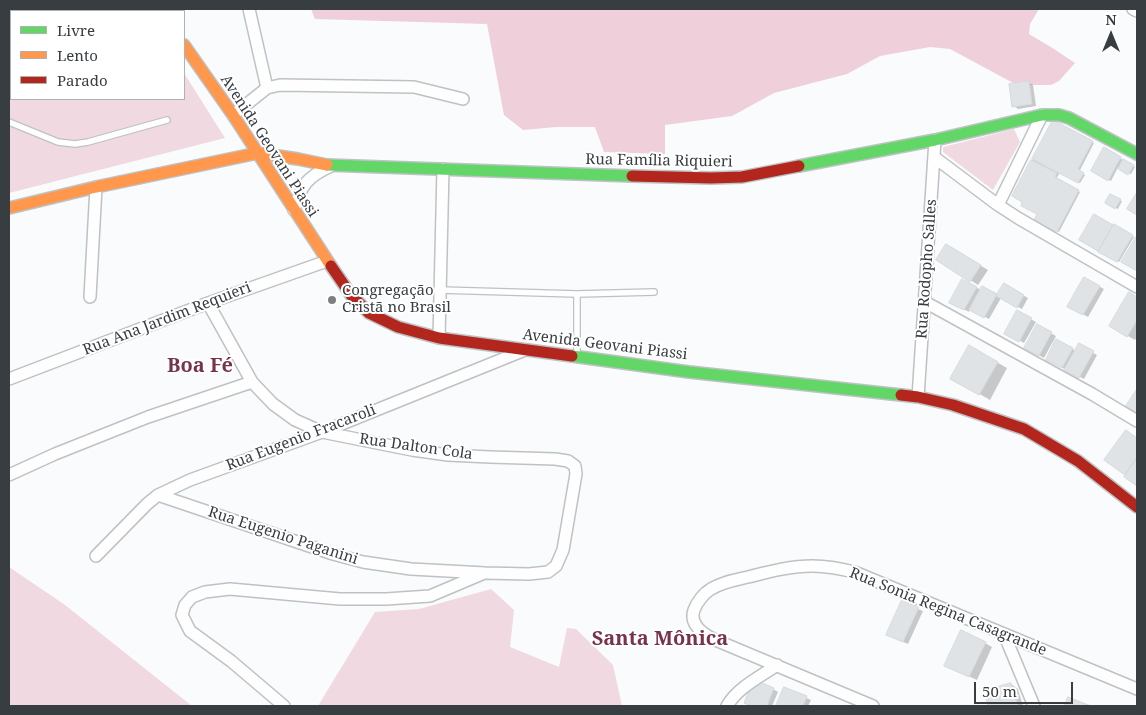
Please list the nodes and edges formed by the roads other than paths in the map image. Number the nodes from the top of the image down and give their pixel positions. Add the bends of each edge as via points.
1 (249, 9) edge
2 (1133, 9) edge
3 (1137, 12) edge
4 (185, 46) edge
5 (267, 88) junction
6 (463, 99) dead end
7 (233, 115) junction
8 (1042, 115) junction
9 (167, 120) dead end
10 (9, 122) edge
11 (935, 140) junction
12 (258, 153) junction
13 (1137, 154) edge
14 (934, 157) junction
15 (330, 166) junction
16 (443, 169) junction
17 (96, 187) junction
18 (998, 205) junction
19 (9, 208) edge
20 (294, 210) junction
21 (327, 261) junction
22 (1137, 287) edge
23 (440, 290) junction
24 (654, 292) dead end
25 (577, 294) junction
26 (90, 297) dead end
27 (925, 302) junction
28 (208, 303) junction
29 (439, 338) junction
30 (526, 350) junction
31 (577, 357) junction
32 (9, 379) edge
33 (252, 382) junction
34 (918, 397) junction
35 (1137, 421) edge
36 (322, 432) junction
37 (568, 461) joint
38 (9, 476) edge
39 (158, 495) junction
40 (1137, 507) edge
41 (96, 556) dead end
42 (485, 573) junction
43 (1004, 634) junction
44 (777, 666) junction
45 (1137, 689) edge
46 (284, 706) edge
47 (727, 706) edge
48 (873, 706) edge
49 (1034, 706) edge

1 - 5 street
2 - 3 street
4 - 7 street, Avenida Geovani Piassi
5 - 6 street via 280,85 414,87
5 - 7 street
7 - 12 street, Avenida Geovani Piassi
8 - 11 street, Rua Família Riquieri
8 - 13 street, Rua Família Riquieri via 1069,118
8 - 18 street
9 - 10 lane via 75,144 58,142
11 - 14 street, Rua Rodopho Salles
11 - 16 street, Rua Família Riquieri via 742,177
12 - 15 street, Rua Família Riquieri
12 - 17 street
12 - 20 street, Avenida Geovani Piassi
14 - 18 street
14 - 27 street, Rua Rodopho Salles
15 - 16 street, Rua Família Riquieri
15 - 20 street via 306,181
16 - 23 street
17 - 19 street
17 - 26 street
18 - 22 street
20 - 21 street, Avenida Geovani Piassi
21 - 28 street, Rua Ana Jardim Requieri
21 - 29 street, Avenida Geovani Piassi via 351,295 369,313 398,327
23 - 25 lane
23 - 29 street
24 - 25 lane
25 - 31 lane
27 - 34 street, Rua Rodopho Salles
27 - 35 street
28 - 32 street, Rua Ana Jardim Requieri
28 - 33 street, Rua Dalton Cola
29 - 30 street, Avenida Geovani Piassi
30 - 31 street, Avenida Geovani Piassi
30 - 36 street, Rua Eugenio Fracaroli
31 - 34 street, Avenida Geovani Piassi
33 - 36 street, Rua Dalton Cola via 273,404 295,420
33 - 38 street via 148,417
34 - 40 street, Avenida Geovani Piassi via 1024,429 1078,461
36 - 37 street, Rua Dalton Cola via 448,455
36 - 39 street, Rua Eugenio Fracaroli via 190,480
37 - 42 street, Rua Eugenio Paganini via 575,466 576,474 563,550 556,566 548,572 529,574
39 - 41 street, Rua Eugenio Fracaroli
39 - 42 street, Rua Eugenio Paganini via 363,562 411,569
42 - 46 street via 430,596 340,599 230,589 192,597 182,616 190,631
43 - 44 street, Rua Sonia Regina Casagrande via 858,572 836,568 793,568 725,582 700,599 693,617 702,633
43 - 45 street, Rua Sonia Regina Casagrande
43 - 49 street
44 - 47 street via 746,686
44 - 48 street

